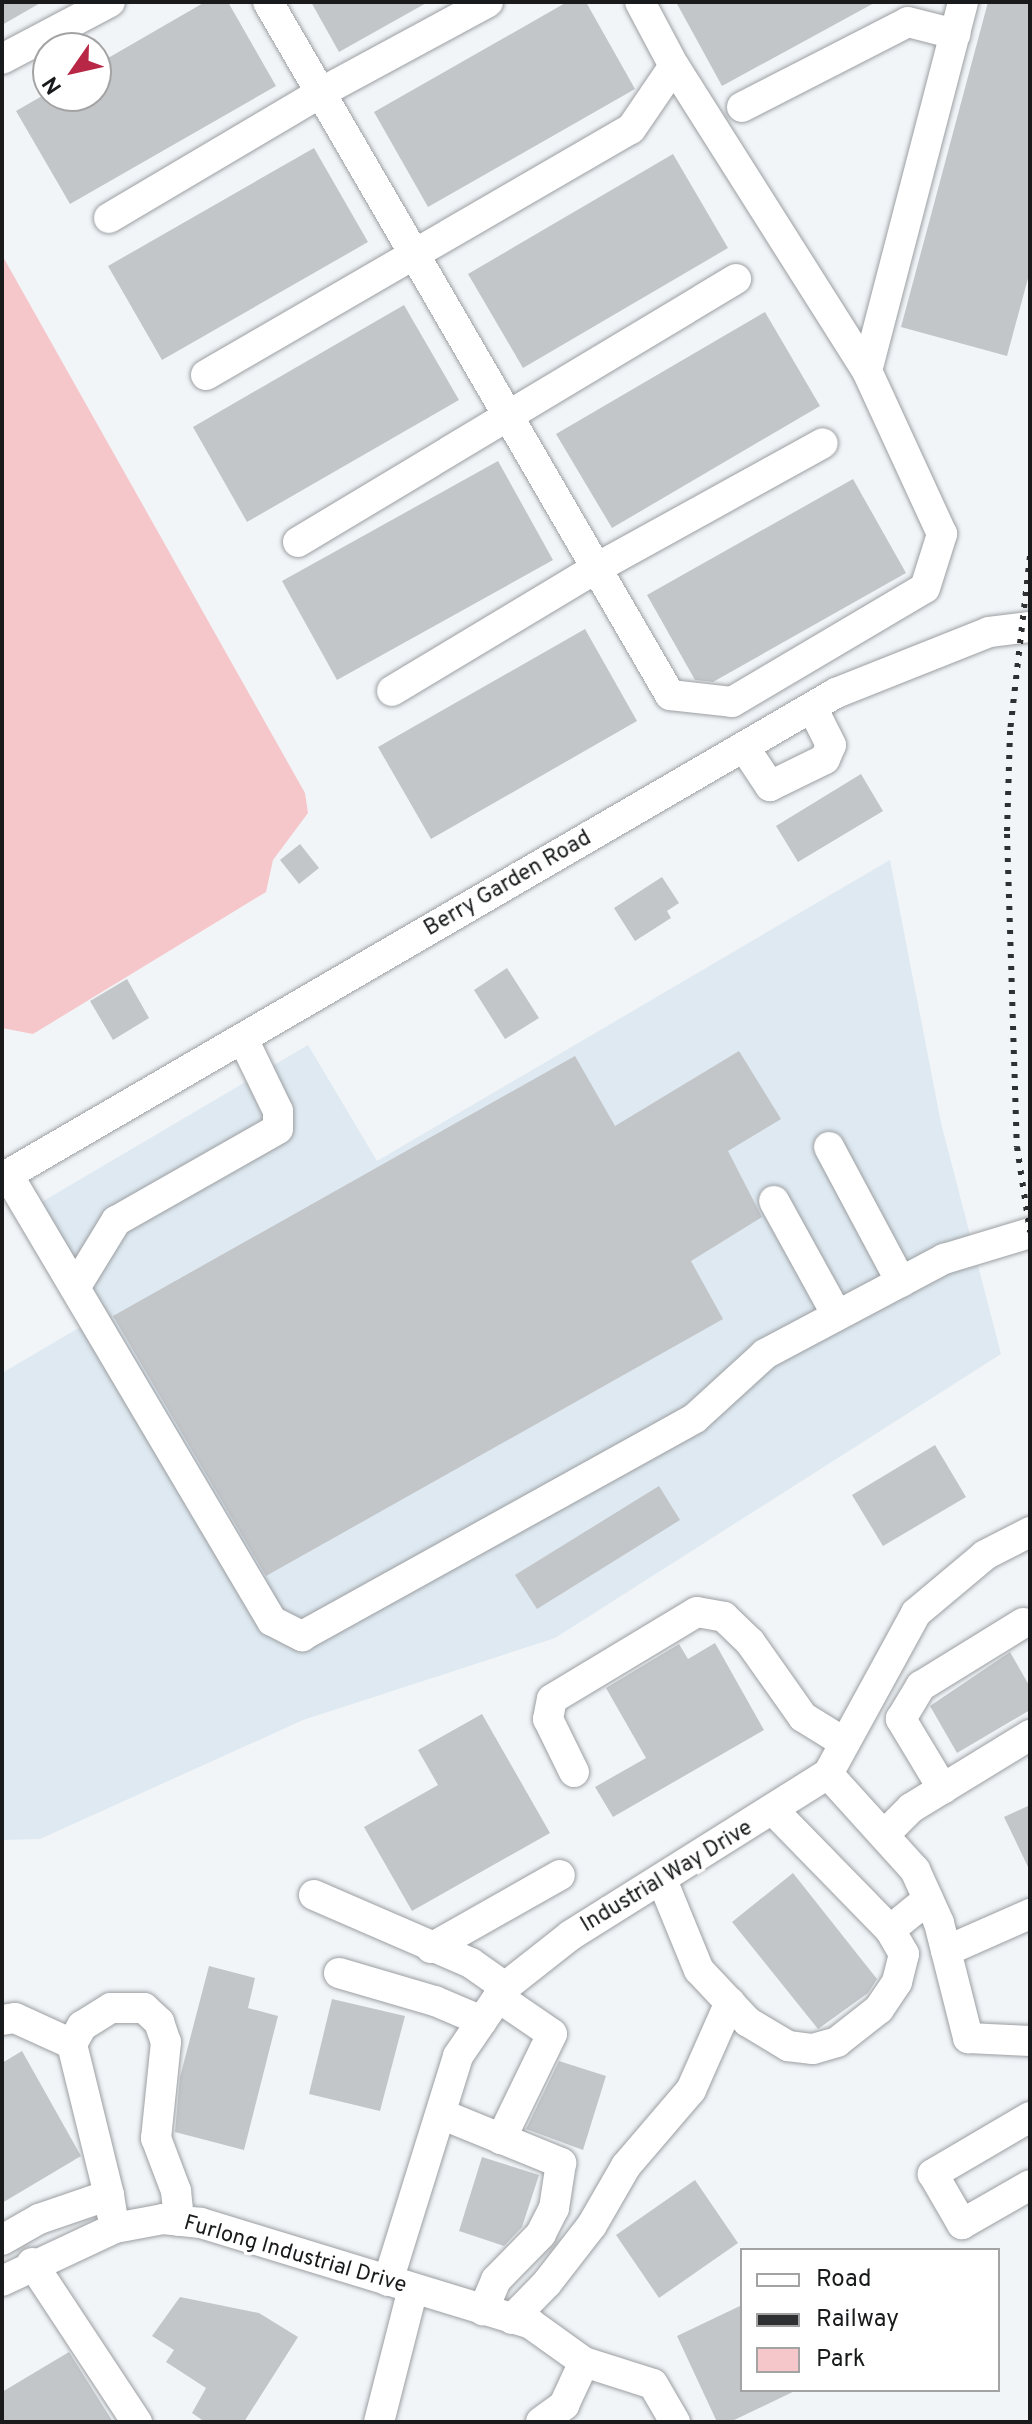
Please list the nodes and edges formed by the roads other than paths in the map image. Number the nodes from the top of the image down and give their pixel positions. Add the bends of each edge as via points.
1 (110, 2) edge
2 (268, 2) edge
3 (488, 2) edge
4 (640, 2) edge
5 (963, 2) edge
6 (924, 13) edge
7 (955, 34) junction
8 (2, 59) edge
9 (674, 66) junction
10 (320, 93) junction
11 (742, 107) dead end
12 (109, 218) dead end
13 (412, 253) junction
14 (736, 279) dead end
15 (867, 371) junction
16 (206, 375) dead end
17 (506, 415) junction
18 (823, 443) dead end
19 (298, 542) dead end
20 (595, 569) junction
21 (1030, 627) edge
22 (392, 691) dead end
23 (812, 707) junction
24 (744, 747) junction
25 (243, 1039) junction
26 (829, 1147) dead end
27 (5, 1176) edge
28 (774, 1201) dead end
29 (1030, 1233) edge
30 (901, 1282) junction
31 (75, 1288) junction
32 (837, 1315) junction
33 (1030, 1532) edge
34 (1023, 1623) dead end
35 (1030, 1735) edge
36 (845, 1743) junction
37 (574, 1772) dead end
38 (828, 1774) junction
39 (943, 1789) junction
40 (774, 1811) junction
41 (886, 1833) junction
42 (560, 1875) dead end
43 (662, 1880) junction
44 (314, 1895) dead end
45 (928, 1899) junction
46 (1030, 1914) edge
47 (890, 1930) junction
48 (431, 1948) junction
49 (946, 1951) junction
50 (339, 1973) dead end
51 (495, 2002) junction
52 (730, 2002) junction
53 (2, 2020) edge
54 (1030, 2041) edge
55 (72, 2044) junction
56 (441, 2114) junction
57 (1030, 2117) edge
58 (501, 2139) junction
59 (1030, 2185) edge
60 (109, 2195) junction
61 (179, 2221) junction
62 (115, 2228) junction
63 (2, 2240) edge
64 (32, 2263) junction
65 (2, 2281) edge
66 (400, 2285) junction
67 (498, 2314) junction
68 (584, 2362) junction
69 (137, 2422) edge
70 (379, 2422) edge
71 (541, 2422) edge
72 (675, 2422) edge

1 - 8 street
2 - 10 street
3 - 10 street
4 - 9 street
5 - 7 street
6 - 7 street
6 - 11 street
7 - 15 street
9 - 13 street via 631,129
9 - 15 street
10 - 12 street
10 - 13 street
13 - 16 street
13 - 17 street
14 - 17 street
15 - 20 street via 942,534 925,588 732,702 670,695
17 - 19 street
17 - 20 street
18 - 20 street
20 - 22 street
21 - 23 street, Berry Garden Road via 989,632
23 - 24 street, Berry Garden Road
23 - 24 street via 831,745 825,759 770,786
24 - 25 street, Berry Garden Road
25 - 27 street, Berry Garden Road
25 - 31 street via 278,1111 278,1129 116,1221
26 - 30 street
27 - 31 street
28 - 32 street
29 - 30 street via 944,1259
30 - 32 street
31 - 32 street via 272,1621 302,1636 695,1418 765,1354
33 - 36 street, Industrial Way Drive via 985,1555 916,1613
34 - 39 street via 921,1686 901,1719
35 - 39 street
36 - 37 street via 803,1717 750,1642 724,1617 697,1612 552,1699 548,1719
36 - 38 street, Industrial Way Drive
38 - 40 street, Industrial Way Drive
38 - 41 street
39 - 41 street via 911,1808
40 - 43 street, Industrial Way Drive
40 - 47 street
41 - 45 street via 915,1870
42 - 48 street
43 - 51 street, Industrial Way Drive via 571,1935
43 - 52 street via 699,1970
44 - 48 street
45 - 47 street
45 - 49 street
46 - 49 street
47 - 52 street via 904,1954 897,1982 879,2009 837,2042 813,2049 788,2046 748,2022
48 - 51 street via 471,1963
49 - 54 street via 968,2038
50 - 51 street via 435,2001
51 - 56 street, Industrial Way Drive via 458,2056
51 - 58 street via 552,2034
52 - 67 street via 691,2090 626,2166 592,2225 547,2283
53 - 55 street via 15,2018
55 - 60 street
55 - 61 street via 82,2026 111,2008 144,2008 159,2022 166,2042 156,2138 176,2191
56 - 58 street
56 - 66 street, Industrial Way Drive
57 - 59 street via 933,2174 962,2224
58 - 67 street via 561,2163 554,2208 541,2234 496,2280
60 - 62 street
60 - 63 street via 39,2219
61 - 62 street, Furlong Industrial Drive
61 - 66 street, Furlong Industrial Drive
62 - 64 street, Furlong Industrial Drive
64 - 65 street, Furlong Industrial Drive
64 - 69 street
66 - 67 street, Furlong Industrial Drive
66 - 70 street, Industrial Way Drive
67 - 68 street, Furlong Industrial Drive via 531,2324
68 - 71 street via 564,2405
68 - 72 street, Furlong Industrial Drive via 653,2384

